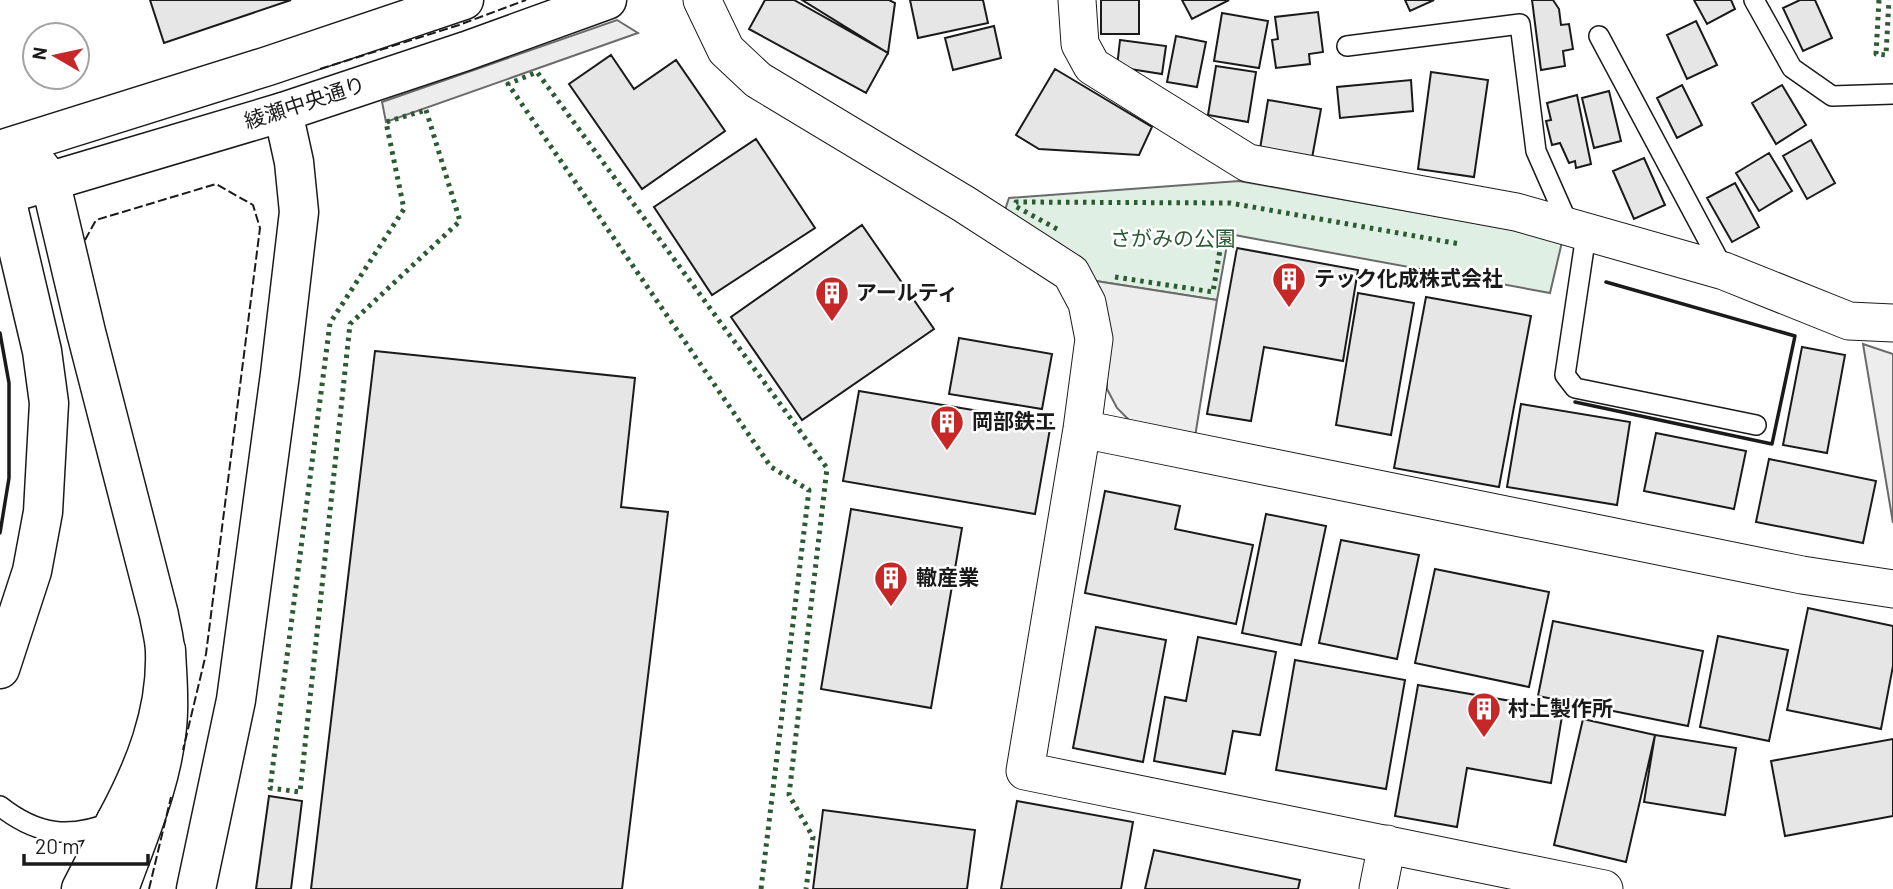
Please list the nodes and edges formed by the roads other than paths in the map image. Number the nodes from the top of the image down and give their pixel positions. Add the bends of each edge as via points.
1 (607, 0) edge
2 (702, 0) edge
3 (1077, 0) edge
4 (1754, 0) edge
5 (455, 2) edge
6 (1599, 36) dead end
7 (1348, 46) dead end
8 (1893, 94) edge
9 (283, 112) junction
10 (11, 147) edge
11 (50, 180) junction
12 (2, 195) edge
13 (1580, 230) junction
14 (1724, 271) junction
15 (1893, 323) edge
16 (1756, 425) dead end
17 (1082, 429) junction
18 (1893, 589) edge
19 (166, 650) junction
20 (0, 669) edge
21 (0, 806) edge
22 (116, 821) junction
23 (1387, 844) junction
24 (81, 889) edge
25 (119, 889) edge
26 (197, 889) edge
27 (1378, 889) edge
28 (1604, 889) edge

1 - 9 main road, 綾瀬中央通り
2 - 17 street via 726,50 758,80 1071,273 1087,303 1094,339
3 - 13 street via 1080,44 1092,66 1248,163 1516,212
4 - 8 lane via 1793,68 1832,96
5 - 10 main road
6 - 14 lane
7 - 13 lane via 1520,24 1536,151
9 - 11 main road, 綾瀬中央通り
9 - 26 main road via 298,187 297,226 236,700
10 - 11 main road
10 - 12 main road
11 - 12 main road, 綾瀬中央通り
11 - 19 main road
12 - 20 main road via 42,351 49,403 43,512 32,570
13 - 14 street
13 - 16 lane via 1584,248 1565,375 1575,388
14 - 15 street via 1849,321
17 - 18 street via 1802,575
17 - 23 street via 1025,771
19 - 22 main road via 156,726
19 - 25 main road via 167,726 161,765
21 - 22 lane via 41,830 93,830
22 - 24 main road
23 - 27 street
23 - 28 street

